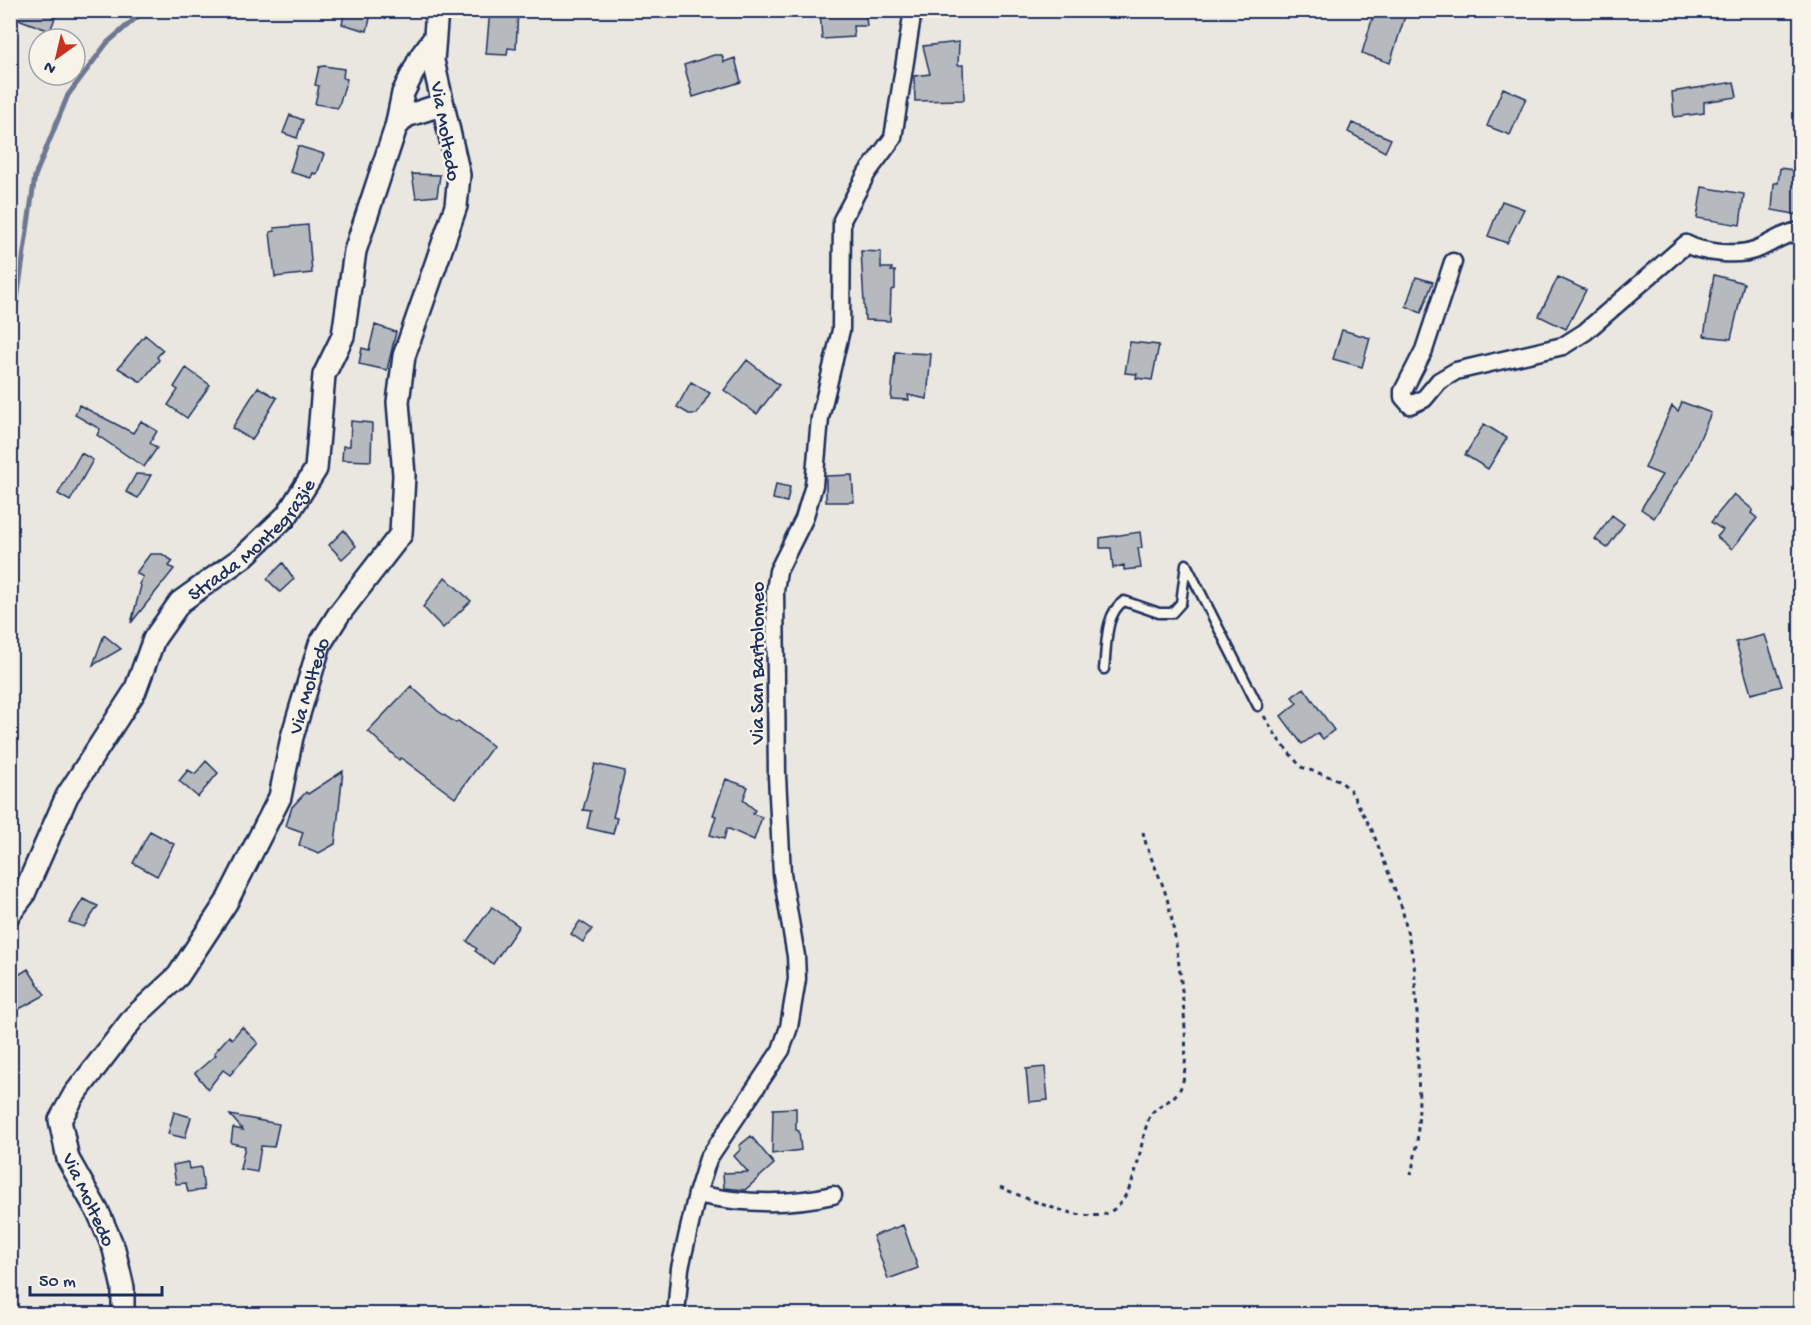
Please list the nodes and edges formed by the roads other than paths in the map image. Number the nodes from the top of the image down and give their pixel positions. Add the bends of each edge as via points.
1 (437, 10) edge
2 (913, 10) edge
3 (433, 40) junction
4 (441, 105) junction
5 (396, 127) junction
6 (1800, 231) edge
7 (1453, 262) dead end
8 (1104, 669) dead end
9 (1258, 706) road end
10 (17, 901) edge
11 (10, 913) edge
12 (697, 1194) junction
13 (833, 1195) dead end
14 (123, 1314) edge
15 (676, 1314) edge

1 - 3 street, Via Moltedo
2 - 12 street, Via San Bartolomeo via 893,138 867,173 842,220 841,330 820,418 814,485 804,519 778,571 775,591 777,776 782,874 796,956 793,1008 781,1050 708,1159
3 - 4 street, Via Moltedo
3 - 5 street, Strada Montegrazie via 411,74
4 - 5 street via 406,116
4 - 14 street, Via Moltedo via 459,175 456,206 404,356 398,402 404,475 401,534 320,644 292,737 280,797 226,903 178,976 134,1017 60,1119 68,1159 114,1249 123,1288
5 - 10 street, Strada Montegrazie via 355,251 343,336 324,375 316,469 287,515 243,557 180,602 167,620 154,639 135,691 67,796
6 - 7 street via 1742,252 1720,252 1686,244 1585,332 1563,346 1456,371 1439,381 1424,399 1410,405 1403,391 1424,350
8 - 9 lane via 1111,616 1116,606 1124,601 1159,613 1172,613 1181,603 1185,564
10 - 11 street, Strada Montegrazie
12 - 13 street via 760,1202
12 - 15 street, Via San Bartolomeo via 681,1268

